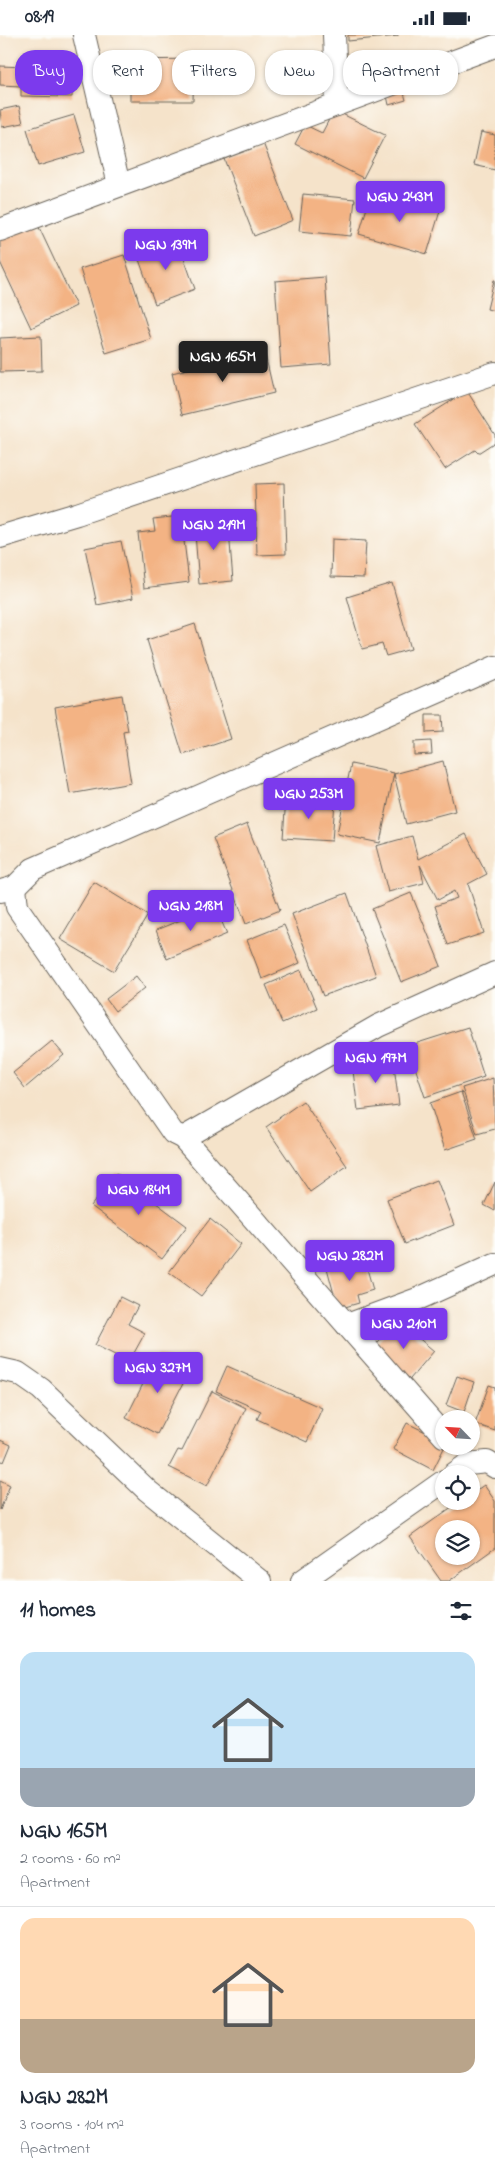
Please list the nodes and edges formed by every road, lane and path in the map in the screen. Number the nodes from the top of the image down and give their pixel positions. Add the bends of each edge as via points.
1 (84, 35) edge
2 (334, 35) edge
3 (495, 46) edge
4 (336, 105) junction
5 (120, 185) junction
6 (0, 230) edge
7 (495, 373) edge
8 (0, 537) edge
9 (495, 667) edge
10 (8, 889) edge
11 (495, 973) edge
12 (183, 1138) junction
13 (495, 1264) edge
14 (347, 1325) junction
15 (0, 1369) edge
16 (435, 1426) edge
17 (474, 1465) edge
18 (495, 1467) edge
19 (435, 1487) edge
20 (260, 1581) edge
21 (302, 1581) edge

1 - 5 street
2 - 4 street
3 - 4 street
4 - 5 street
5 - 6 street
7 - 8 street
9 - 10 street via 33,869
10 - 12 street via 17,907 173,1133
11 - 12 street via 378,1026
12 - 14 street
13 - 14 street via 420,1298
14 - 16 street
15 - 20 street via 18,1373 40,1389 148,1491
17 - 18 street via 487,1461
19 - 21 street

